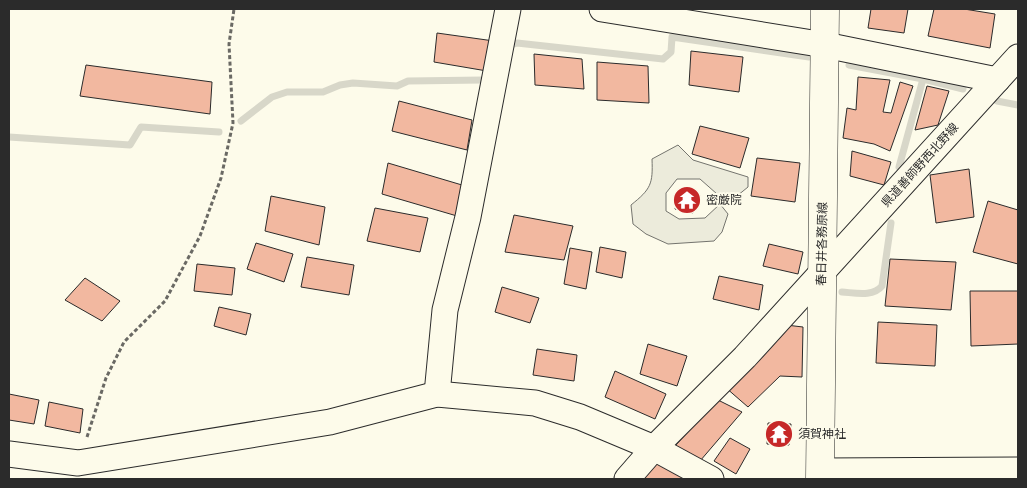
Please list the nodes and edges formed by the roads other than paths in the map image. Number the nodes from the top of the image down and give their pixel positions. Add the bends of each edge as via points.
1 (508, 9) edge
2 (602, 9) edge
3 (825, 9) edge
4 (825, 45) junction
5 (1018, 57) edge
6 (997, 80) junction
7 (821, 274) junction
8 (438, 394) junction
9 (654, 448) junction
10 (9, 454) edge
11 (1018, 470) edge
12 (821, 475) edge
13 (627, 479) edge
14 (711, 479) edge

1 - 8 street via 468,217 445,310
2 - 4 street
3 - 4 main road, 春日井各務原線
4 - 6 street
4 - 7 main road, 春日井各務原線
5 - 6 street, 県道善師野西北野線
6 - 7 street, 県道善師野西北野線
7 - 9 street, 県道善師野西北野線
7 - 12 main road, 春日井各務原線
8 - 9 street via 535,403 580,417
8 - 10 street via 330,422 78,464
9 - 13 street, 県道善師野西北野線
9 - 14 street
11 - 12 street

